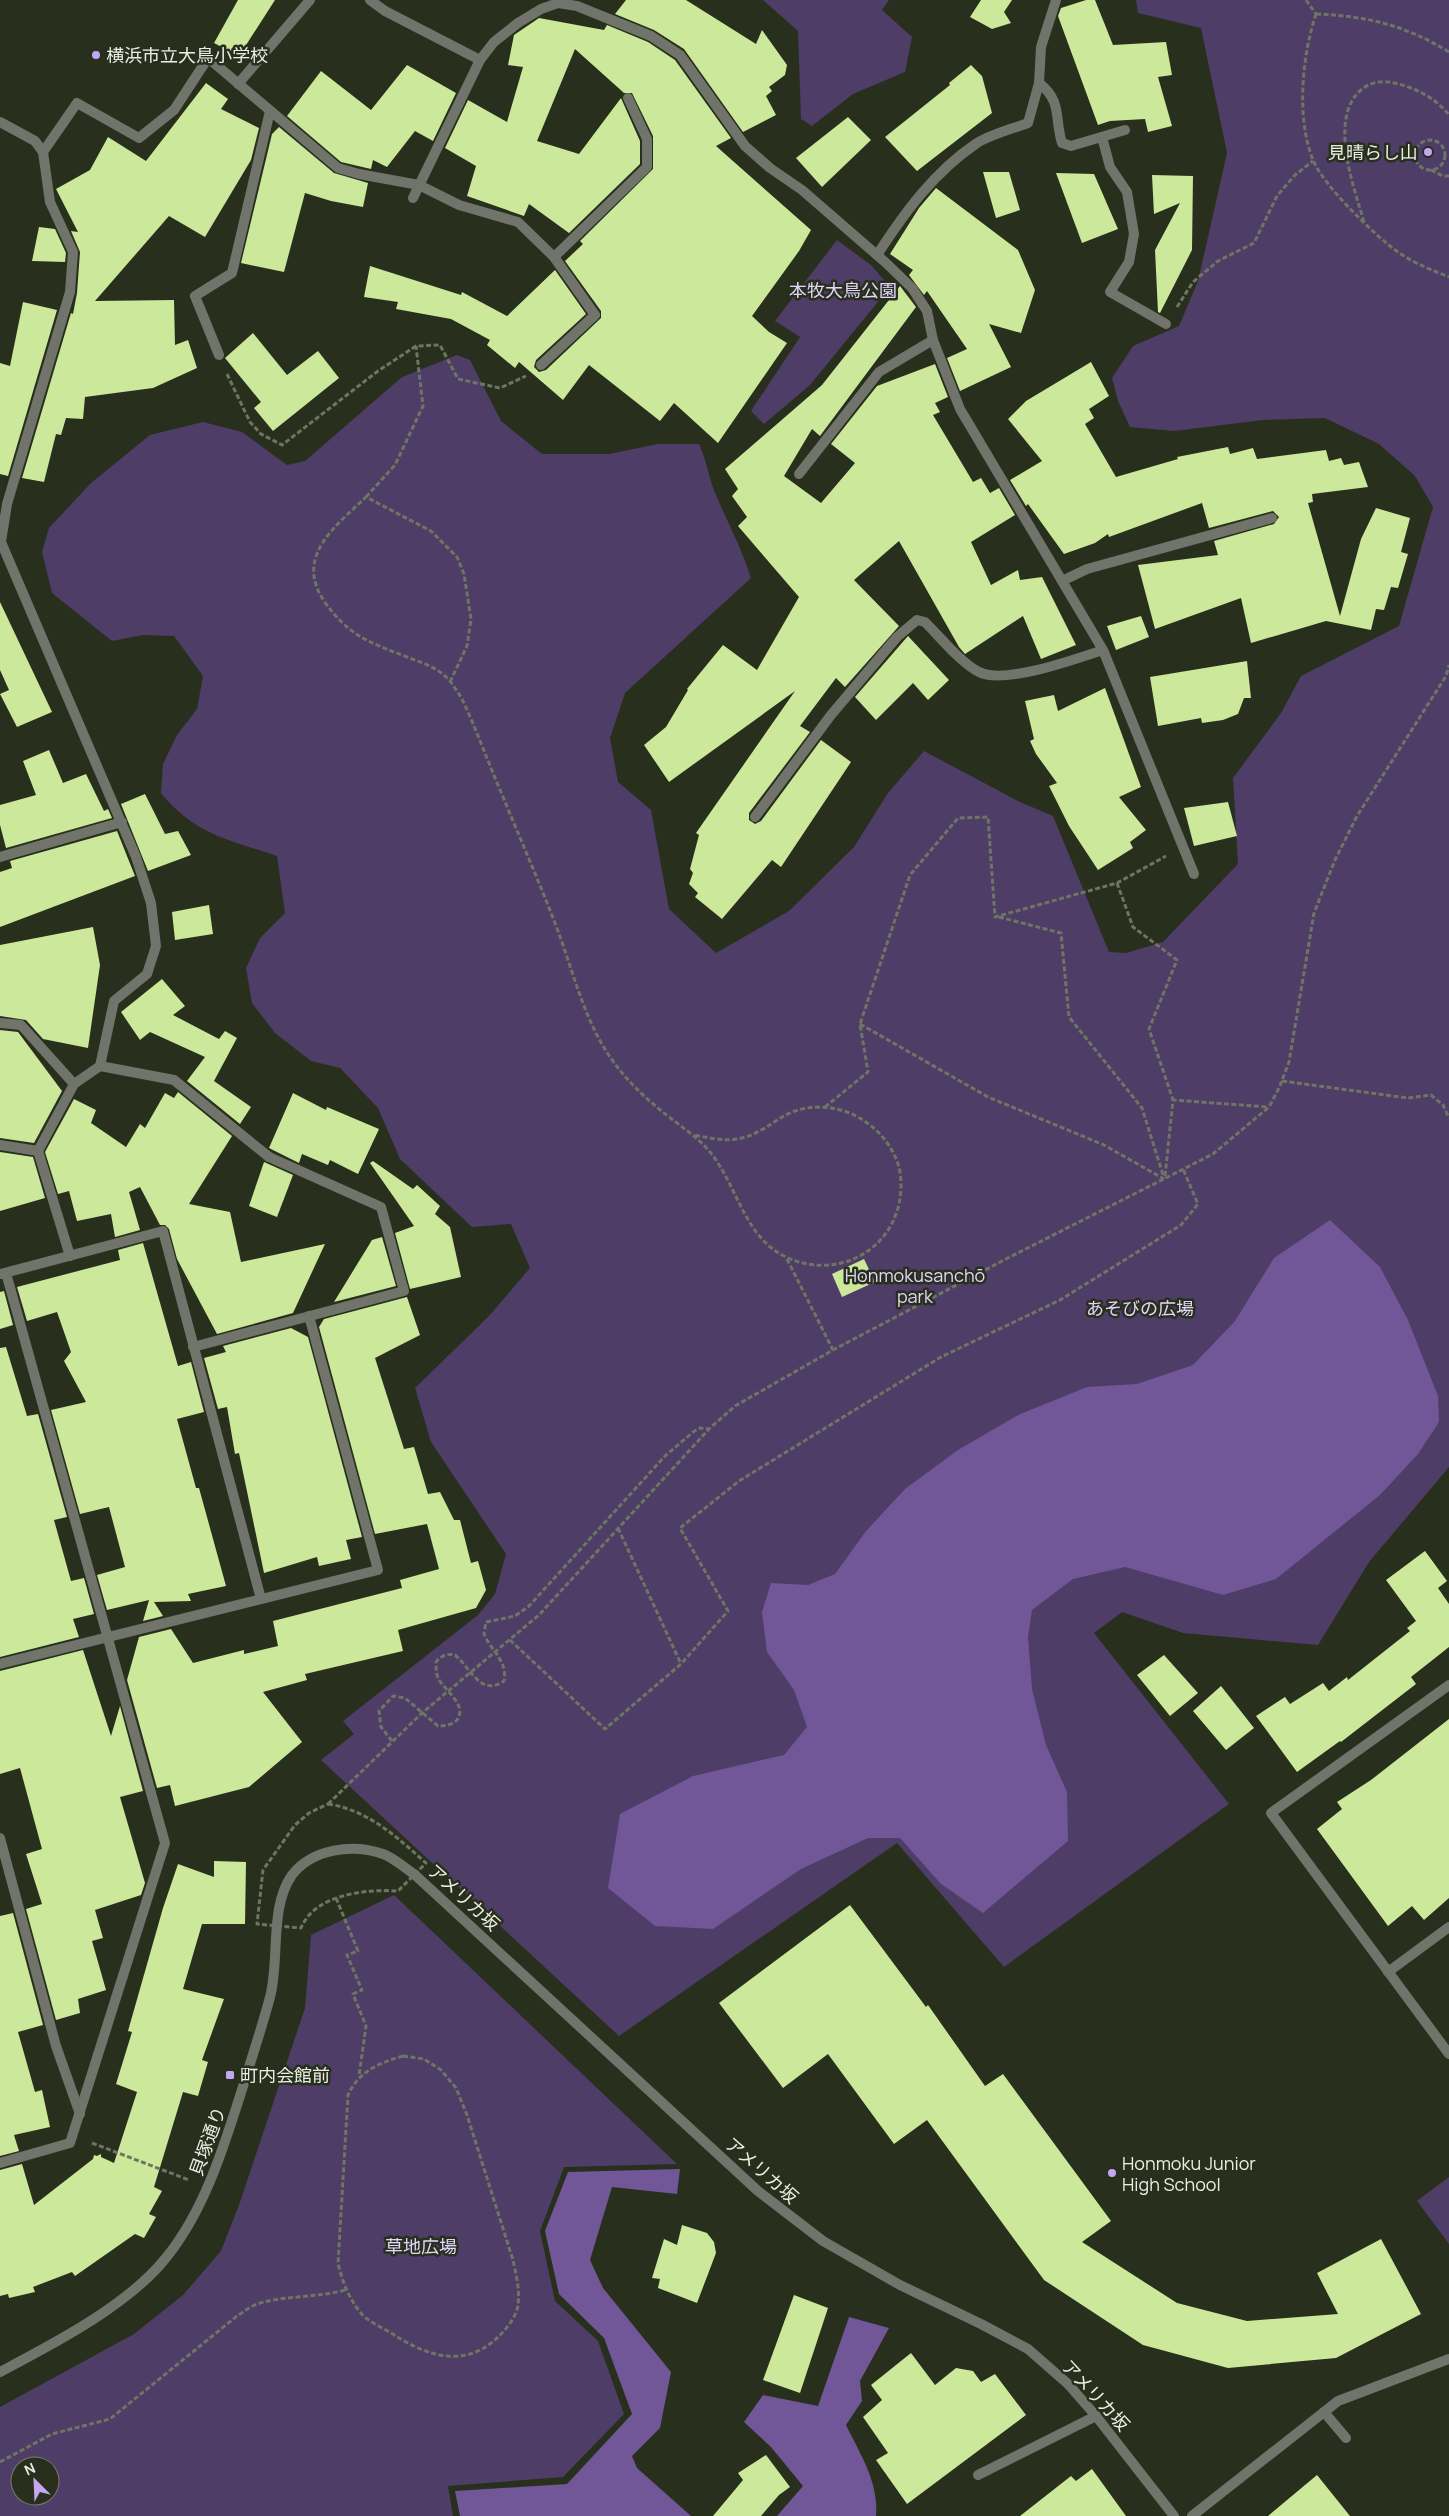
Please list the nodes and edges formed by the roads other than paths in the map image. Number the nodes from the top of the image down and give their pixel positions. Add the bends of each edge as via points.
1 (310, 0) edge
2 (370, 0) edge
3 (1056, 0) edge
4 (480, 60) junction
5 (1039, 83) junction
6 (238, 84) junction
7 (628, 98) dead end
8 (270, 111) junction
9 (0, 122) edge
10 (1125, 130) dead end
11 (1102, 137) junction
12 (44, 152) junction
13 (420, 185) junction
14 (413, 198) dead end
15 (877, 255) junction
16 (554, 257) junction
17 (1166, 324) road end
18 (933, 340) junction
19 (219, 355) road end
20 (541, 365) road end
21 (799, 474) dead end
22 (1272, 518) dead end
23 (1062, 581) junction
24 (1103, 650) junction
25 (755, 817) dead end
26 (122, 822) junction
27 (0, 857) edge
28 (1194, 874) dead end
29 (0, 1023) edge
30 (100, 1066) junction
31 (74, 1084) junction
32 (0, 1145) edge
33 (38, 1151) junction
34 (70, 1256) junction
35 (3, 1274) edge
36 (309, 1316) junction
37 (194, 1348) junction
38 (261, 1599) junction
39 (108, 1638) junction
40 (0, 1664) edge
41 (1449, 1685) edge
42 (0, 1838) edge
43 (331, 1851) joint
44 (1449, 1927) edge
45 (1388, 1972) junction
46 (1449, 2054) edge
47 (80, 2114) junction
48 (0, 2163) edge
49 (1449, 2360) edge
50 (0, 2372) edge
51 (1324, 2412) junction
52 (1096, 2416) junction
53 (1346, 2438) dead end
54 (978, 2476) dead end
55 (1174, 2516) edge
56 (1192, 2516) edge

1 - 6 street
2 - 4 street
3 - 5 street via 1040,47
4 - 13 street
4 - 15 street via 494,42 518,23 541,8 558,3 577,6 651,36 680,55 745,146
5 - 11 street via 1050,92 1058,108 1062,143 1071,146
5 - 15 street via 1028,123 979,142 940,172 909,207
6 - 8 street
6 - 12 street via 208,58 174,110 139,138 77,103
7 - 16 street via 648,139 647,167
8 - 13 street via 338,168
8 - 19 street via 232,273 195,296
9 - 12 street via 35,142
10 - 11 street
11 - 17 street via 1110,167 1127,192 1134,234 1129,262 1110,292
12 - 26 street via 50,202 73,252 70,292 8,504 1,542
13 - 14 street
13 - 16 street via 458,205 518,222
15 - 18 street via 912,288 926,312
16 - 20 street via 595,315
18 - 21 street via 879,372
18 - 23 street via 960,409
22 - 23 street via 1087,569
23 - 24 street
24 - 25 street via 1053,666 990,677 978,672 926,622 917,620 897,637 831,715
24 - 28 street
26 - 27 street
26 - 30 street via 151,903 156,946 147,974 114,1001
29 - 31 street via 21,1025
30 - 31 street
30 - 36 street via 174,1080 269,1157 381,1207 404,1291
31 - 33 street
32 - 33 street
33 - 34 street
34 - 35 street
34 - 37 street via 163,1231
35 - 39 street
36 - 37 street
36 - 38 street via 378,1570
37 - 38 street
38 - 39 street
39 - 40 street
39 - 47 street via 165,1843
41 - 45 street via 1271,1813
42 - 47 street via 56,2046
43 - 50 street, 貝塚通り via 305,1862 292,1876 285,1892 277,1926 271,1995 236,2106 201,2202 165,2259 121,2300 54,2344
43 - 52 street, アメリカ坂 via 351,1849 384,1854 414,1874 758,2191 832,2246 900,2285 1028,2349 1068,2384
44 - 45 street
45 - 46 street
47 - 48 street via 70,2142
49 - 51 street via 1338,2402
51 - 53 street
51 - 56 street
52 - 54 street
52 - 55 street, アメリカ坂

